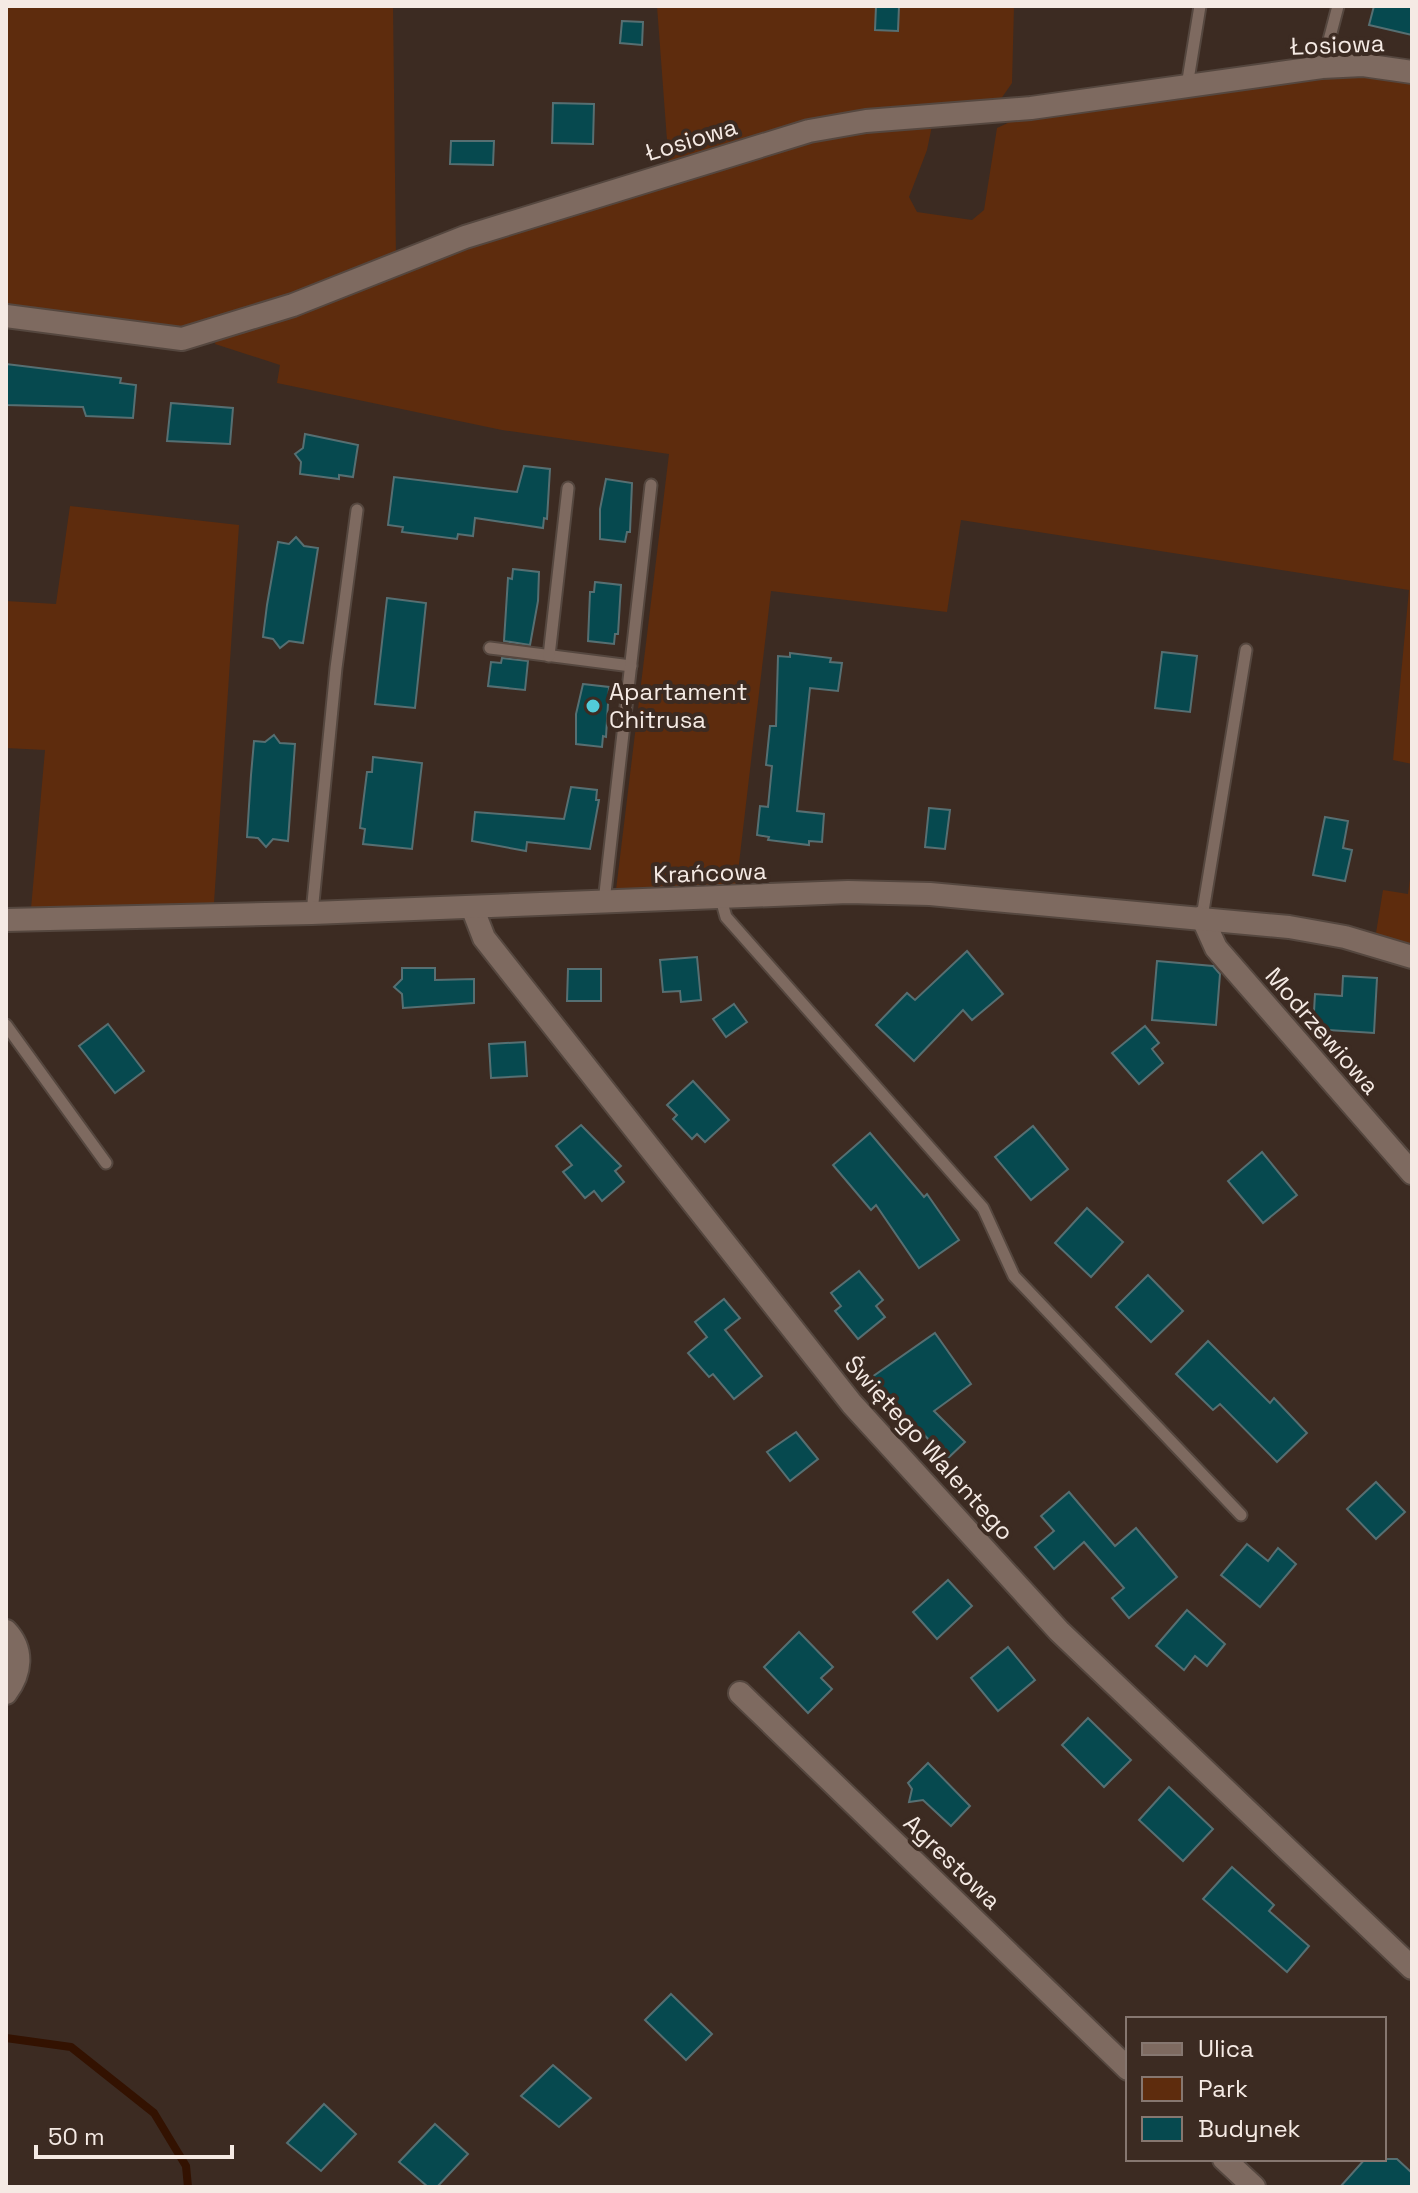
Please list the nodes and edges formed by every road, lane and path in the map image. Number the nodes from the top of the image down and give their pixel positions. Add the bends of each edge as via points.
1 (1200, 6) edge
2 (1338, 6) edge
3 (1322, 67) junction
4 (1412, 72) edge
5 (1187, 86) junction
6 (6, 316) edge
7 (651, 485) dead end
8 (568, 488) dead end
9 (357, 510) dead end
10 (490, 648) dead end
11 (1246, 650) dead end
12 (549, 656) junction
13 (631, 666) junction
14 (721, 899) junction
15 (604, 903) junction
16 (472, 907) junction
17 (312, 913) junction
18 (1202, 917) junction
19 (6, 920) edge
20 (1412, 957) edge
21 (6, 1025) edge
22 (106, 1163) dead end
23 (1412, 1173) edge
24 (1241, 1515) dead end
25 (6, 1631) edge
26 (6, 1693) edge
27 (740, 1693) dead end
28 (1412, 1968) edge
29 (1126, 2067) edge
30 (1226, 2161) edge
31 (1254, 2187) edge

1 - 5 lane
2 - 3 lane
3 - 4 street, Łosiowa via 1363,65
3 - 5 street, Łosiowa
5 - 6 street, Łosiowa via 809,131 465,237 293,305 182,339
7 - 13 lane
8 - 12 lane
9 - 17 lane
10 - 12 lane
11 - 18 lane
12 - 13 lane
13 - 15 lane
14 - 15 street, Krańcowa
14 - 18 street, Krańcowa via 930,894
14 - 24 lane via 726,917 983,1208 1014,1276
15 - 16 street, Krańcowa
16 - 17 street, Krańcowa
16 - 28 street, Świętego Walentego via 484,938 852,1404 1059,1631
17 - 19 street, Krańcowa
18 - 20 street, Krańcowa via 1345,937
18 - 23 street, Modrzewiowa via 1216,948
21 - 22 lane
25 - 26 street via 19,1656 18,1673
27 - 29 street, Agrestowa
30 - 31 street

